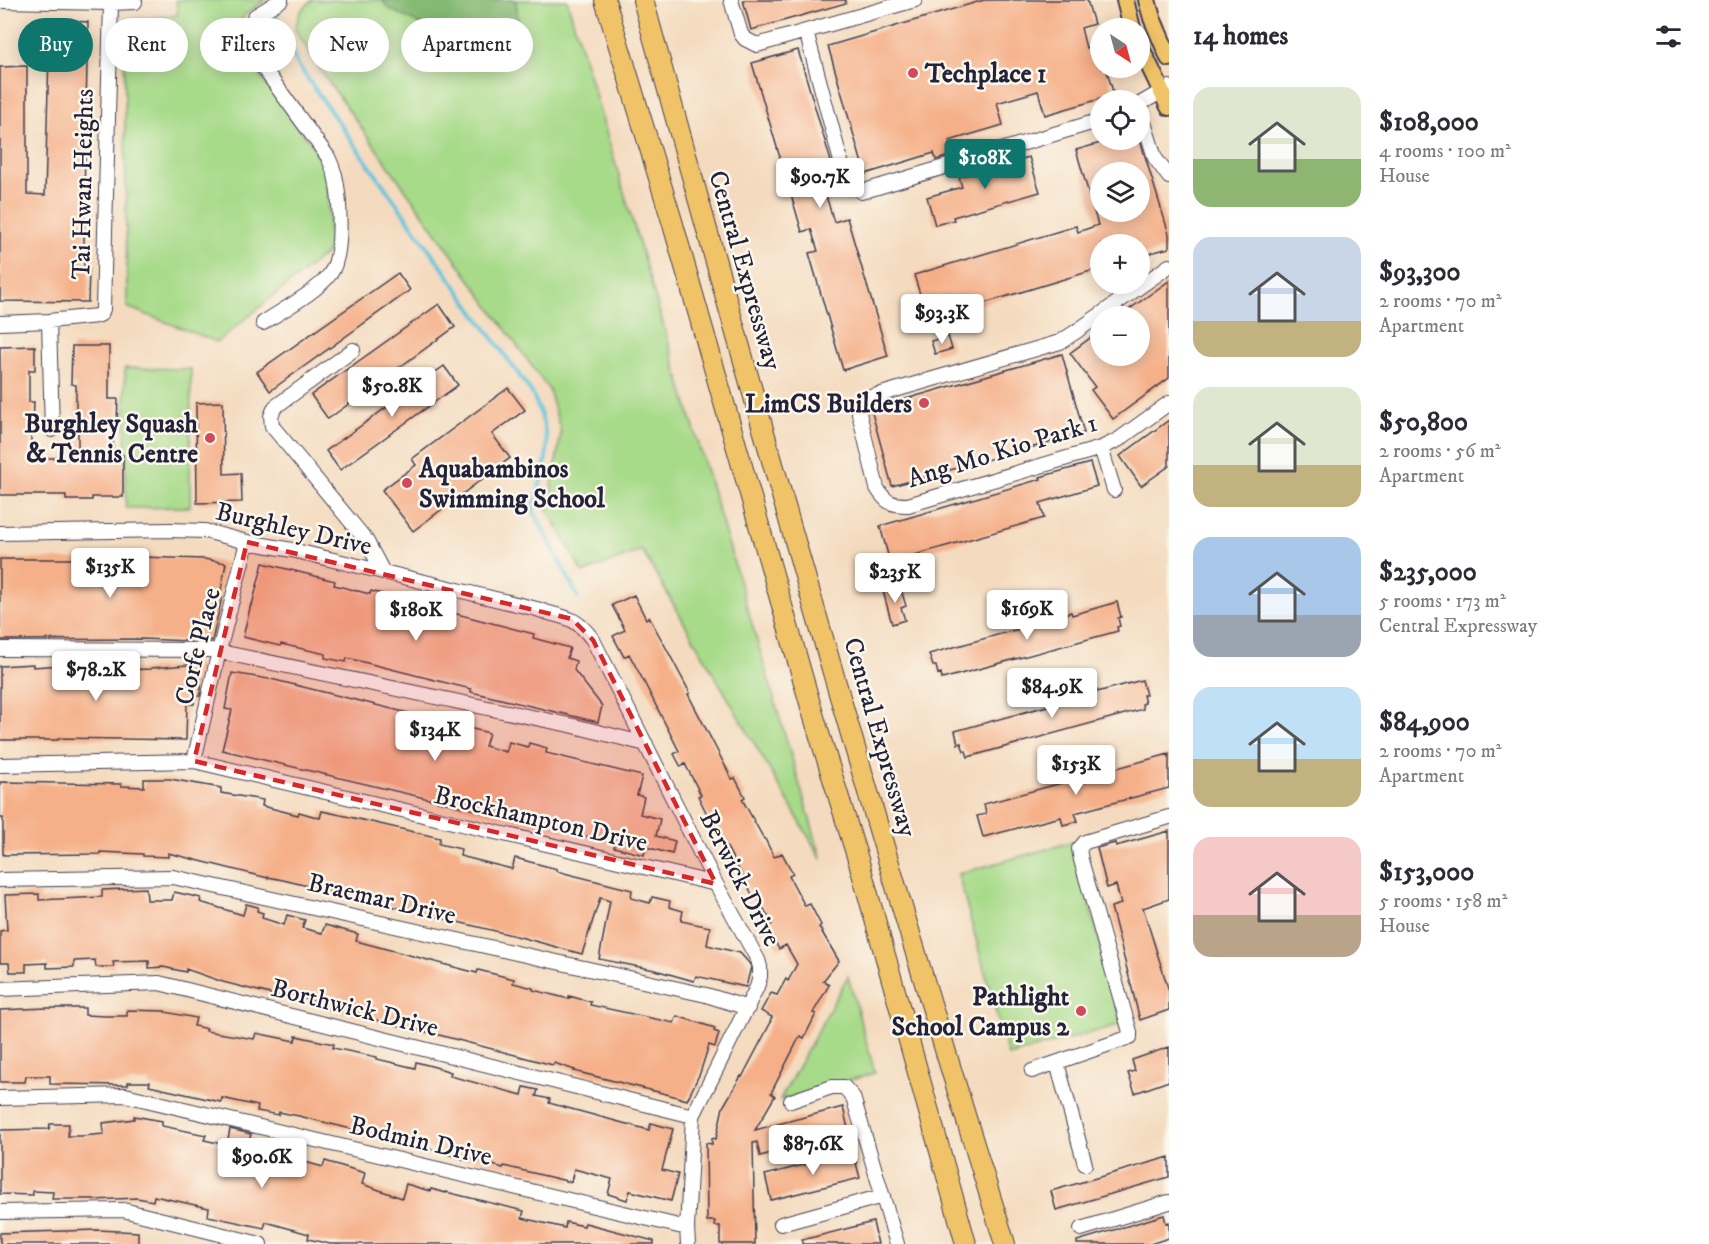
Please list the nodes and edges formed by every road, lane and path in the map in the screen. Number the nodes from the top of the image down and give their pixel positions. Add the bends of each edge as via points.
1 (280, 0) edge
2 (604, 0) edge
3 (643, 0) edge
4 (731, 0) edge
5 (915, 0) edge
6 (1125, 0) edge
7 (1147, 0) edge
8 (0, 1) edge
9 (135, 2) dead end
10 (111, 3) junction
11 (1130, 18) edge
12 (806, 31) junction
13 (1169, 58) edge
14 (1150, 65) edge
15 (1166, 96) edge
16 (1150, 101) edge
17 (1090, 123) edge
18 (1150, 142) edge
19 (1169, 177) edge
20 (1169, 266) edge
21 (49, 321) junction
22 (0, 323) edge
23 (263, 323) dead end
24 (353, 350) dead end
25 (1169, 403) edge
26 (52, 430) dead end
27 (1101, 447) junction
28 (1114, 490) dead end
29 (0, 533) edge
30 (248, 542) junction
31 (383, 572) junction
32 (572, 619) joint
33 (0, 649) edge
34 (219, 651) junction
35 (646, 744) junction
36 (194, 761) junction
37 (0, 765) edge
38 (1169, 817) edge
39 (0, 880) edge
40 (716, 884) junction
41 (0, 989) edge
42 (748, 1008) junction
43 (1057, 1062) junction
44 (1032, 1071) dead end
45 (0, 1098) edge
46 (791, 1101) dead end
47 (693, 1116) junction
48 (1085, 1164) dead end
49 (883, 1196) junction
50 (1169, 1202) edge
51 (0, 1212) edge
52 (781, 1224) dead end
53 (687, 1228) junction
54 (1081, 1229) dead end
55 (260, 1244) edge
56 (688, 1244) edge
57 (897, 1244) edge
58 (966, 1244) edge
59 (1005, 1244) edge

1 - 23 street via 255,16 249,43 328,157 339,202 339,250 332,273 320,285
2 - 58 highway via 860,866
3 - 59 highway, Central Expressway via 736,337
4 - 12 street via 741,34 757,45
5 - 12 street
6 - 11 main road
7 - 13 main road
8 - 10 street
9 - 10 street
10 - 21 street, Tai Hwan Heights via 103,309 97,316
12 - 17 street via 844,173 861,192
14 - 15 main road
15 - 16 street
18 - 19 street via 1155,158
20 - 27 street, Ang Mo Kio Park 1 via 1060,342 871,397 859,413 877,488 883,499 894,505 908,505
21 - 22 street, Tai Hwan Heights
21 - 26 street
24 - 31 street via 275,407 272,426 366,540
25 - 27 street, Ang Mo Kio Park 1 via 1118,440
27 - 28 street
29 - 30 street, Burghley Drive via 205,531
30 - 31 street, Burghley Drive
30 - 34 street, Corfe Place
31 - 32 street, Burghley Drive
32 - 35 street, Berwick Drive via 593,640
33 - 34 street
34 - 35 street
34 - 36 street, Corfe Place
35 - 40 street, Berwick Drive
36 - 37 street, Brockhampton Drive
36 - 40 street, Brockhampton Drive
38 - 43 street via 1085,842 1079,849 1130,1037
39 - 42 street, Braemar Drive via 173,876 706,995
40 - 42 street, Berwick Drive via 760,967
41 - 47 street, Borthwick Drive via 159,983
42 - 47 street, Berwick Drive
43 - 44 street
43 - 48 street
45 - 53 street, Bodmin Drive via 124,1095
46 - 49 street via 832,1087 844,1087 853,1097
47 - 53 street, Berwick Drive
49 - 52 street
49 - 57 street
50 - 54 street
51 - 55 street via 123,1210
53 - 56 street, Berwick Drive

